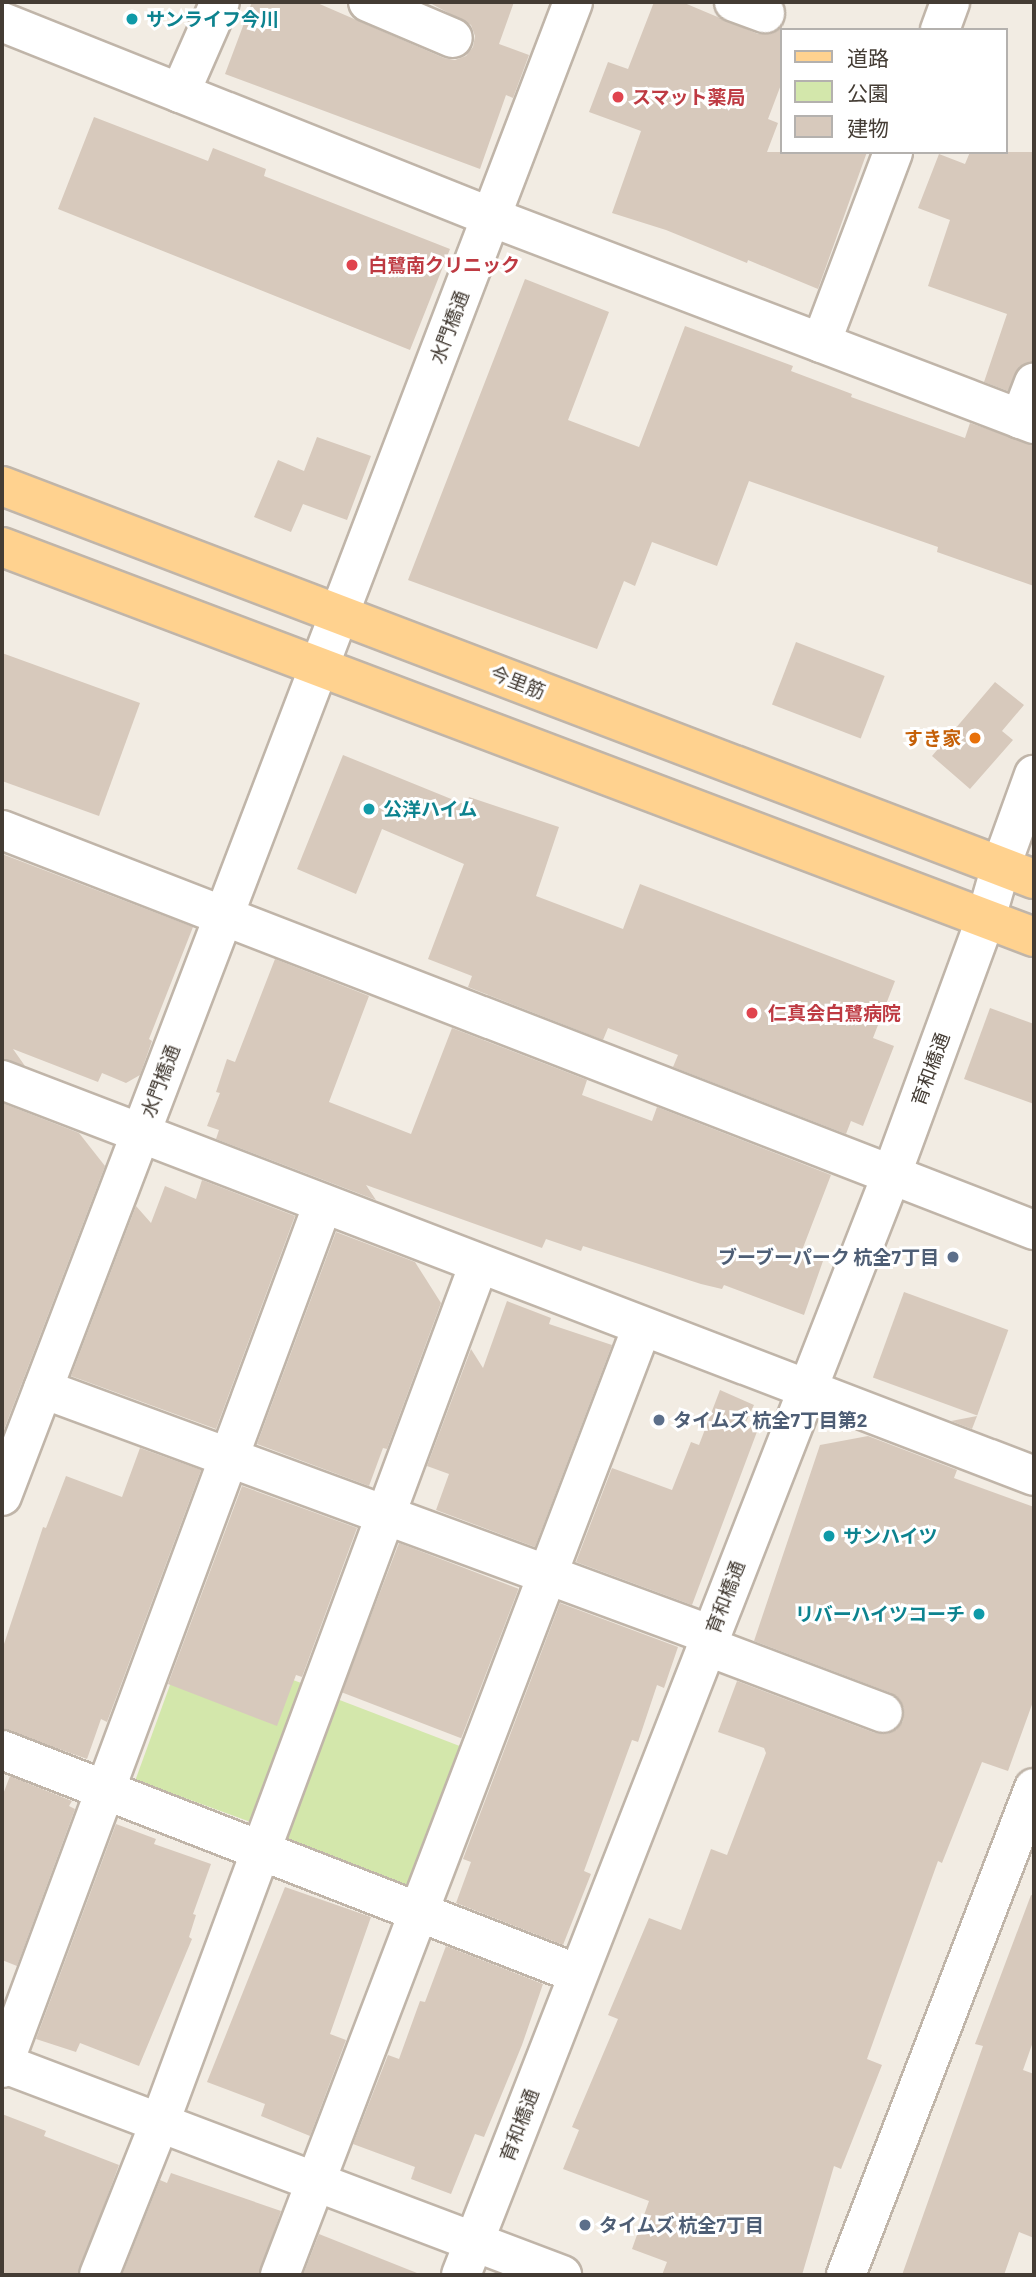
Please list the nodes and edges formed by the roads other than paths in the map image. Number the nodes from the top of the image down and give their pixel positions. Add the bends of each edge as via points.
1 (220, 2) edge
2 (368, 2) edge
3 (573, 2) edge
4 (950, 2) edge
5 (2, 22) edge
6 (941, 28) edge
7 (453, 38) dead end
8 (180, 93) junction
9 (892, 154) edge
10 (491, 217) junction
11 (821, 343) junction
12 (1034, 383) edge
13 (1027, 421) edge
14 (2, 486) edge
15 (2, 547) edge
16 (339, 613) junction
17 (319, 666) junction
18 (1034, 775) edge
19 (2, 830) edge
20 (1018, 872) edge
21 (224, 915) junction
22 (986, 918) junction
23 (1034, 937) edge
24 (2, 1080) edge
25 (140, 1134) junction
26 (891, 1176) junction
27 (323, 1204) junction
28 (1034, 1230) edge
29 (480, 1264) junction
30 (642, 1327) junction
31 (43, 1389) junction
32 (807, 1390) junction
33 (229, 1458) junction
34 (1034, 1476) edge
35 (2, 1496) edge
36 (387, 1516) junction
37 (547, 1575) junction
38 (708, 1640) junction
39 (883, 1713) dead end
40 (2, 1750) edge
41 (1034, 1788) edge
42 (105, 1790) junction
43 (261, 1851) junction
44 (419, 1913) junction
45 (578, 1975) junction
46 (2, 2065) edge
47 (160, 2122) junction
48 (317, 2181) junction
49 (474, 2240) junction
50 (99, 2275) edge
51 (280, 2275) edge
52 (461, 2275) edge
53 (562, 2275) edge
54 (846, 2275) edge

1 - 8 street
2 - 7 street
3 - 10 street, 水門橋通
4 - 6 street
5 - 8 street
8 - 10 street
9 - 11 street
10 - 11 street
10 - 16 street, 水門橋通
11 - 13 street
12 - 13 street
14 - 16 main road, 今里筋
15 - 17 main road
16 - 17 street, 水門橋通
16 - 20 main road, 今里筋
17 - 21 street, 水門橋通
17 - 22 main road
18 - 20 street
19 - 21 street
20 - 22 street, 育和橋通
21 - 25 street, 水門橋通
21 - 26 street
22 - 23 main road
22 - 26 street, 育和橋通
24 - 25 street
25 - 27 street
25 - 31 street, 水門橋通
26 - 28 street
26 - 32 street, 育和橋通
27 - 29 street
27 - 33 street
29 - 30 street
29 - 36 street
30 - 32 street
30 - 37 street
31 - 33 street
31 - 35 street, 水門橋通
32 - 34 street
32 - 38 street, 育和橋通
33 - 36 street
33 - 42 street
36 - 37 street
36 - 43 street
37 - 38 street
37 - 44 street
38 - 39 street
38 - 45 street, 育和橋通
40 - 42 street
41 - 54 street
42 - 43 street
42 - 46 street
43 - 44 street
43 - 47 street
44 - 45 street
44 - 48 street
45 - 49 street, 育和橋通
46 - 47 street
47 - 48 street
47 - 50 street
48 - 49 street
48 - 51 street
49 - 52 street, 育和橋通
49 - 53 street

